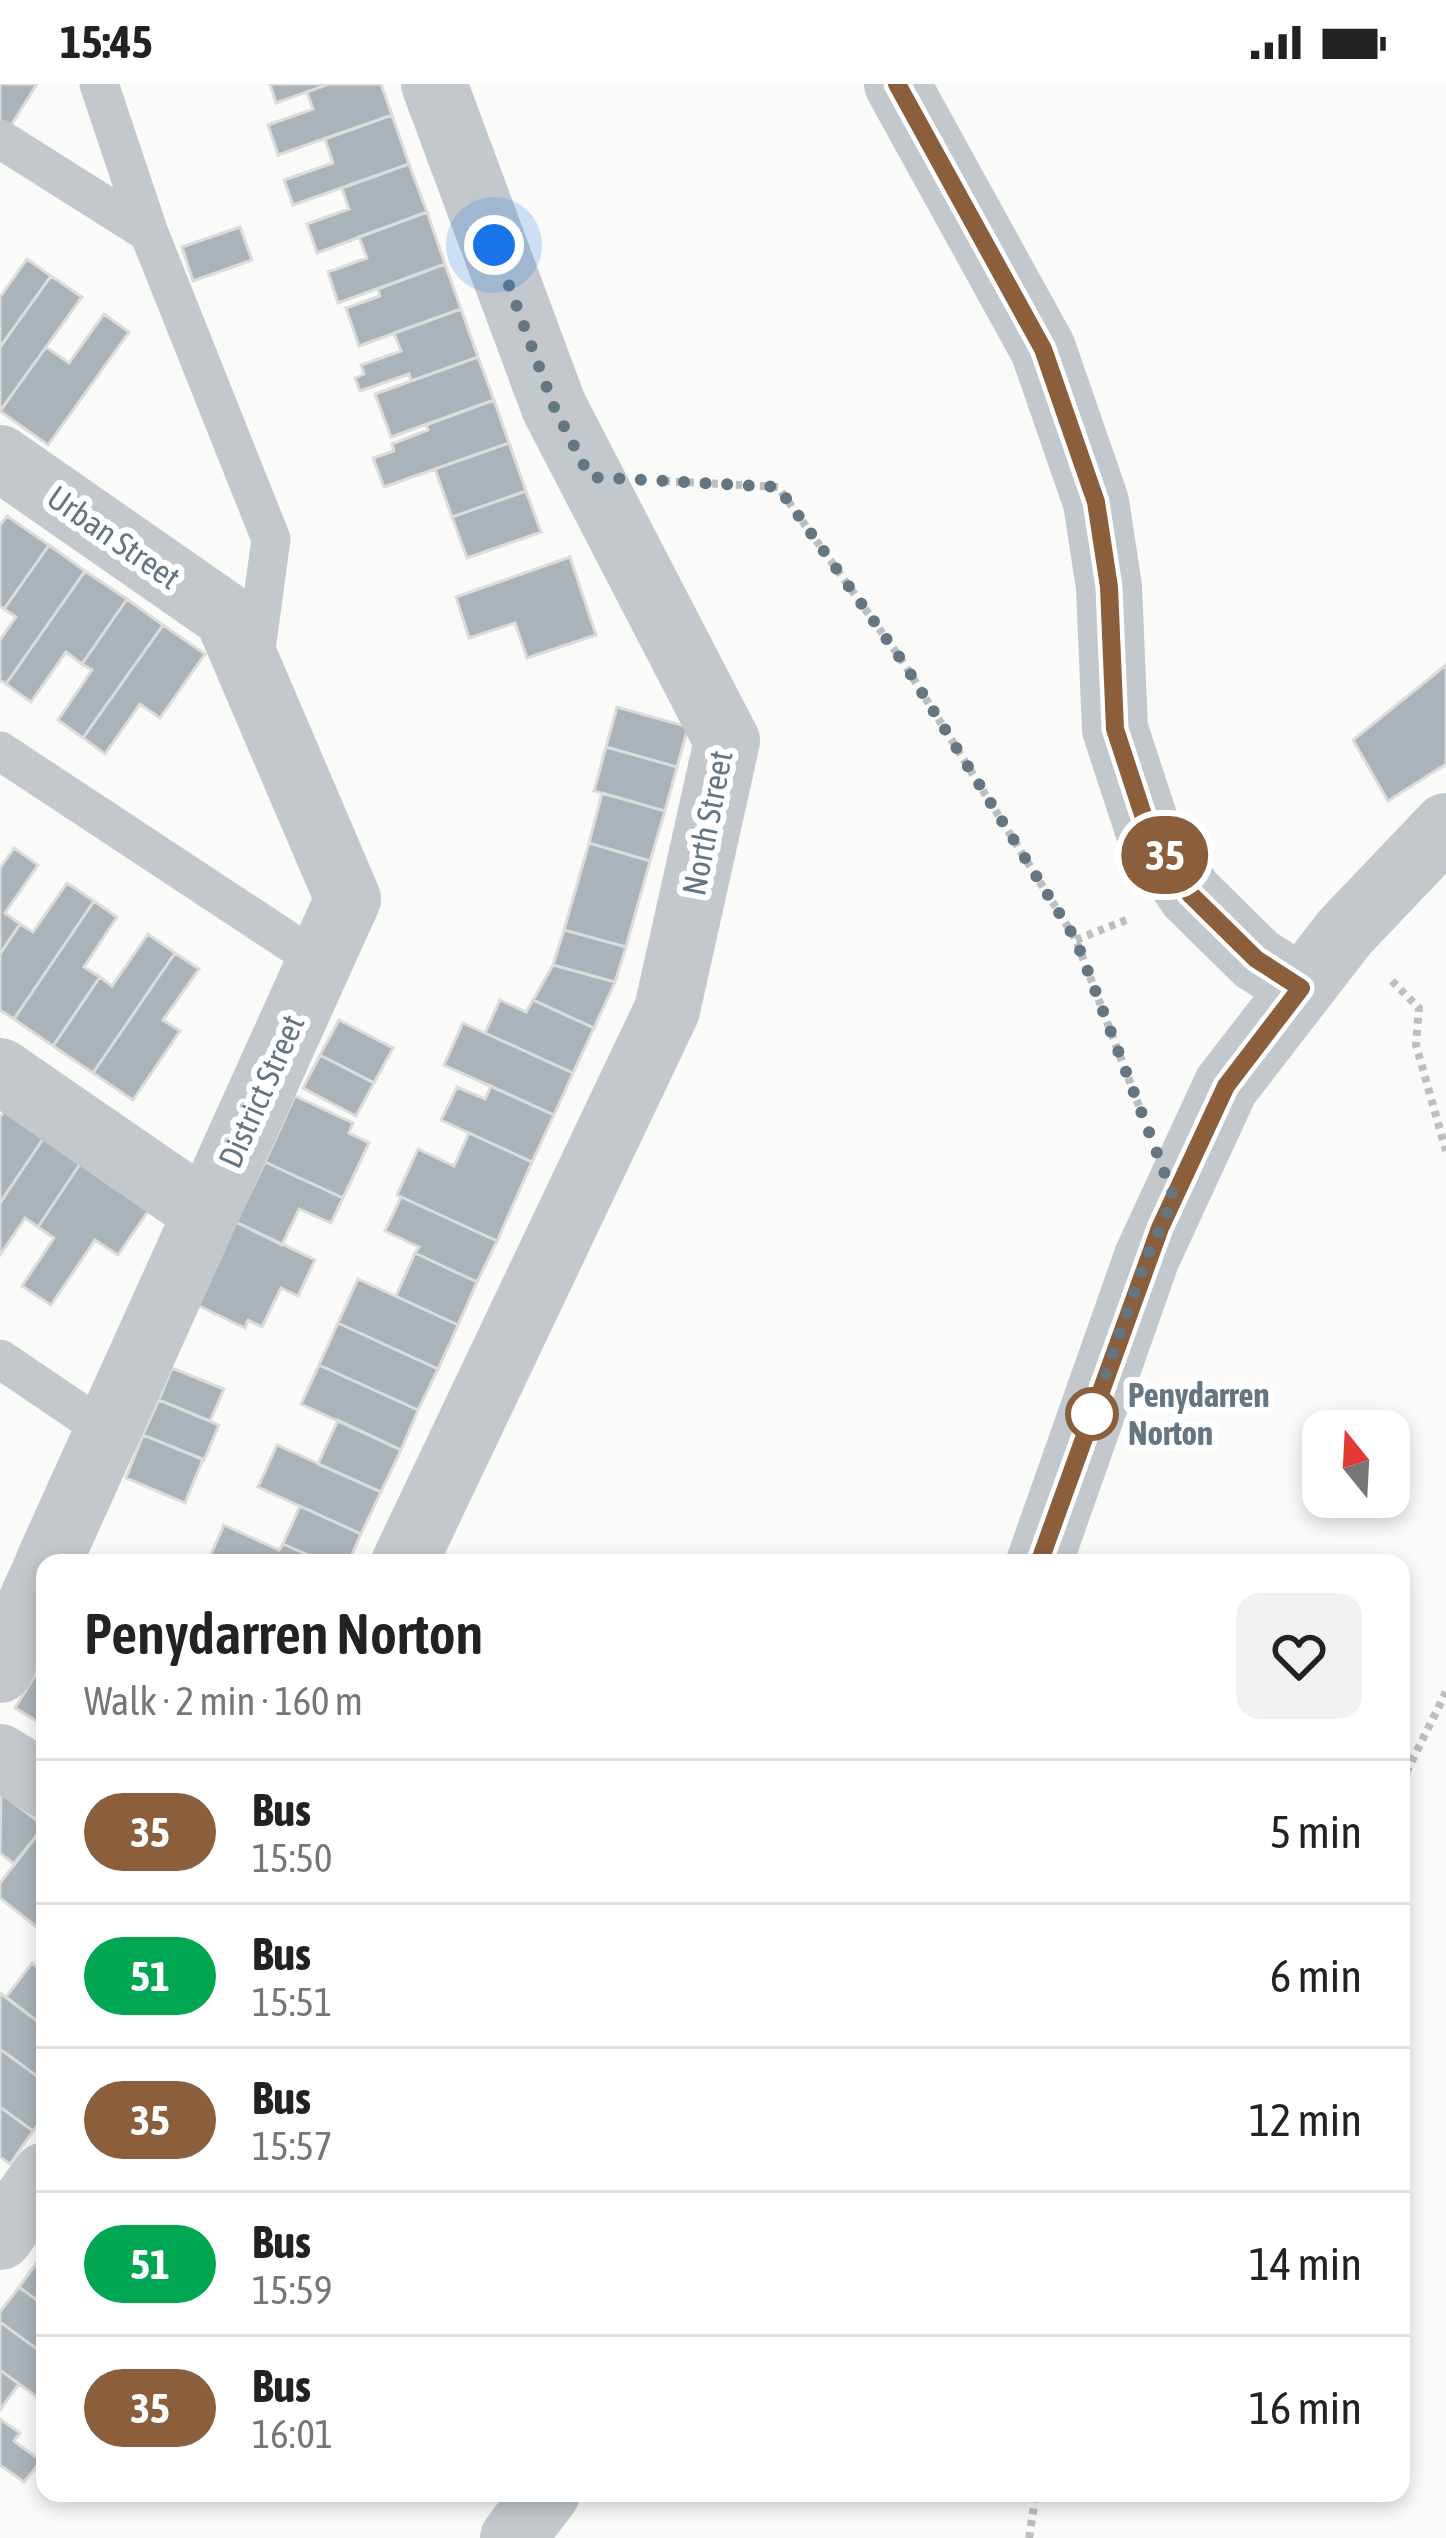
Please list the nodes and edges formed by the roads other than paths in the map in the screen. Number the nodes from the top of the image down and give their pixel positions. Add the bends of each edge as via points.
1 (99, 84) edge
2 (434, 84) edge
3 (897, 84) edge
4 (0, 139) edge
5 (149, 233) junction
6 (0, 458) edge
7 (227, 616) joint
8 (253, 676) junction
9 (0, 751) edge
10 (1446, 826) edge
11 (320, 962) junction
12 (1301, 988) junction
13 (0, 1072) edge
14 (206, 1213) junction
15 (0, 1359) edge
16 (108, 1432) junction
17 (53, 1554) edge
18 (408, 1554) edge
19 (1042, 1554) edge
20 (36, 1591) edge
21 (0, 1670) edge
22 (0, 1757) edge
23 (36, 1779) edge
24 (36, 2187) edge
25 (0, 2237) edge
26 (540, 2502) edge
27 (513, 2538) edge

1 - 5 lane
2 - 18 street, North Street via 554,407 727,741 667,1010
3 - 12 street via 1043,349 1096,502 1115,729 1148,830 1190,894 1256,959
4 - 5 lane
5 - 8 lane via 271,539
6 - 7 street, Urban Street
7 - 8 street, District Street
8 - 11 street, District Street via 348,899
9 - 11 lane
10 - 12 street
11 - 14 street, District Street
12 - 19 street via 1226,1086 1147,1257
13 - 14 street
14 - 16 street, District Street
15 - 16 lane
16 - 17 street, District Street
20 - 21 street, District Street
22 - 23 street
24 - 25 street
26 - 27 street

